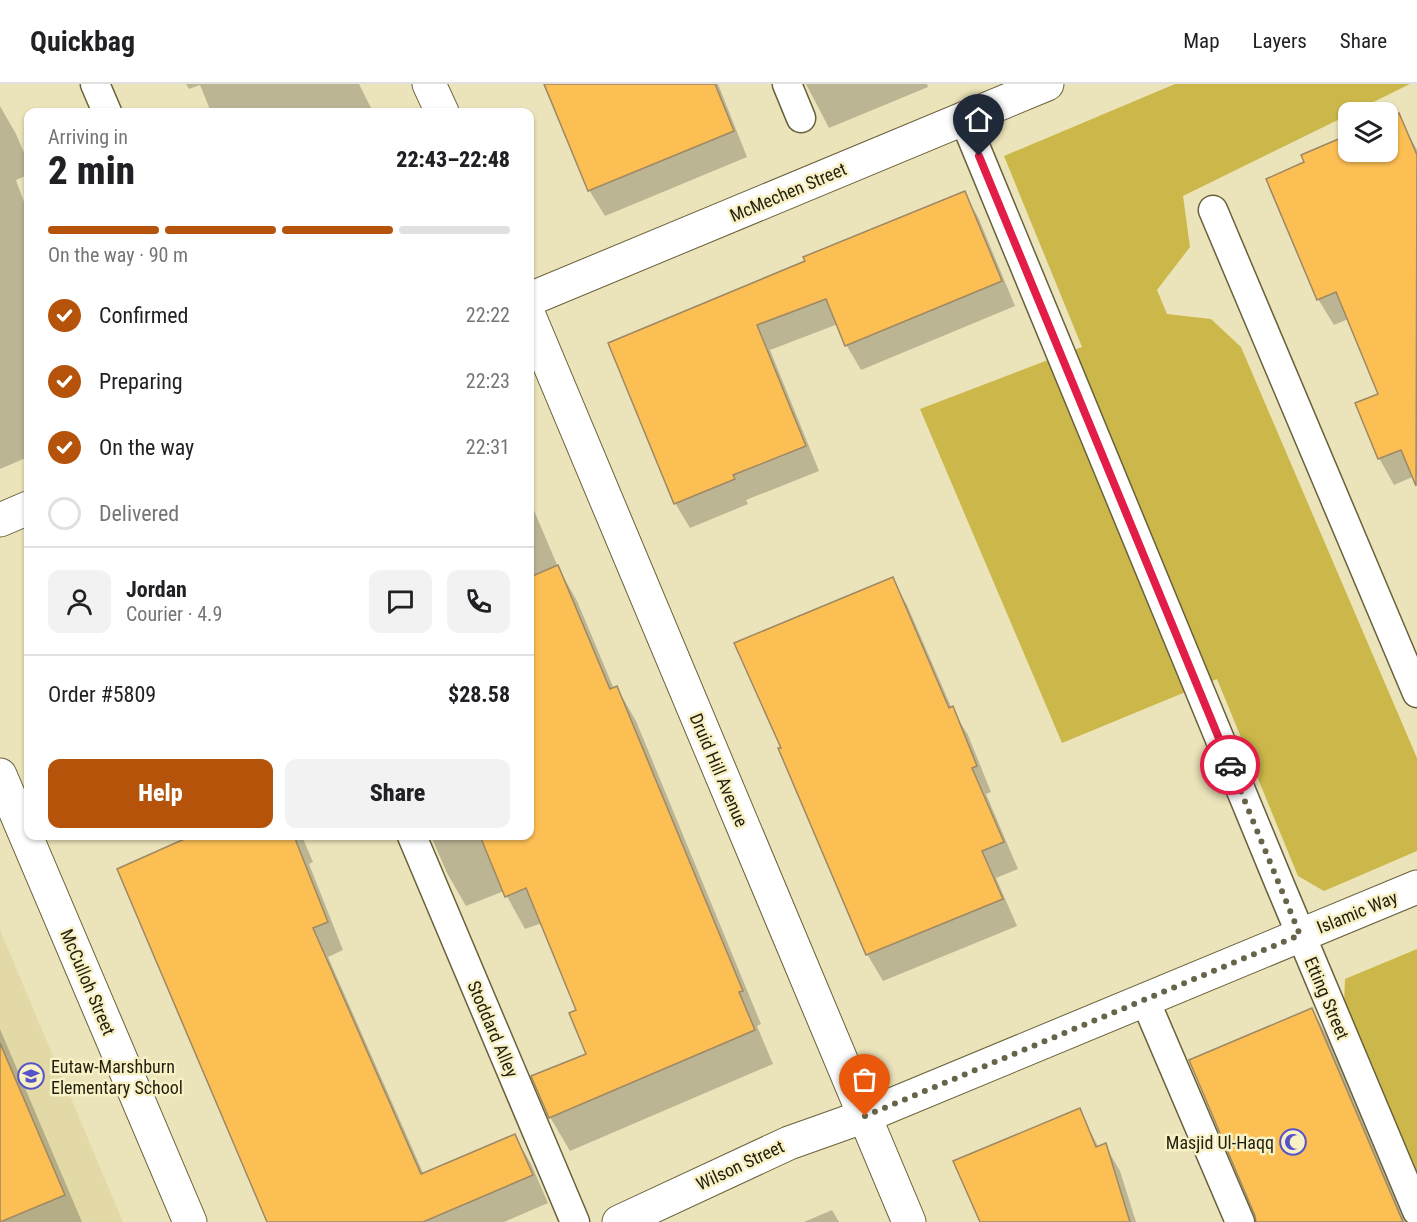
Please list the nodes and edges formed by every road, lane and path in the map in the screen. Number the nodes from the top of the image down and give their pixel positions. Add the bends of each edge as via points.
1 (95, 84) edge
2 (429, 84) edge
3 (787, 84) edge
4 (1047, 84) edge
5 (105, 108) edge
6 (440, 108) edge
7 (801, 118) dead end
8 (964, 119) junction
9 (1213, 210) dead end
10 (534, 298) edge
11 (534, 328) edge
12 (24, 510) edge
13 (0, 520) edge
14 (1417, 693) edge
15 (0, 775) edge
16 (24, 831) edge
17 (28, 840) edge
18 (414, 840) edge
19 (1417, 887) edge
20 (1300, 935) junction
21 (1145, 1000) junction
22 (865, 1116) junction
23 (1417, 1211) edge
24 (190, 1222) edge
25 (575, 1222) edge
26 (619, 1222) edge
27 (909, 1222) edge
28 (1240, 1222) edge

1 - 5 lane
2 - 6 main road
3 - 7 lane
4 - 8 main road, McMechen Street
8 - 10 main road, McMechen Street
8 - 20 lane, Etting Street
9 - 14 lane
11 - 22 main road, Druid Hill Avenue
12 - 13 main road
15 - 16 main road, McCulloh Street
17 - 24 main road, McCulloh Street
18 - 25 lane, Stoddard Alley
19 - 20 main road, Islamic Way
20 - 21 main road, Islamic Way
20 - 23 lane, Etting Street
21 - 22 main road, Islamic Way
21 - 28 lane
22 - 26 main road, Wilson Street via 789,1143
22 - 27 main road, Druid Hill Avenue

